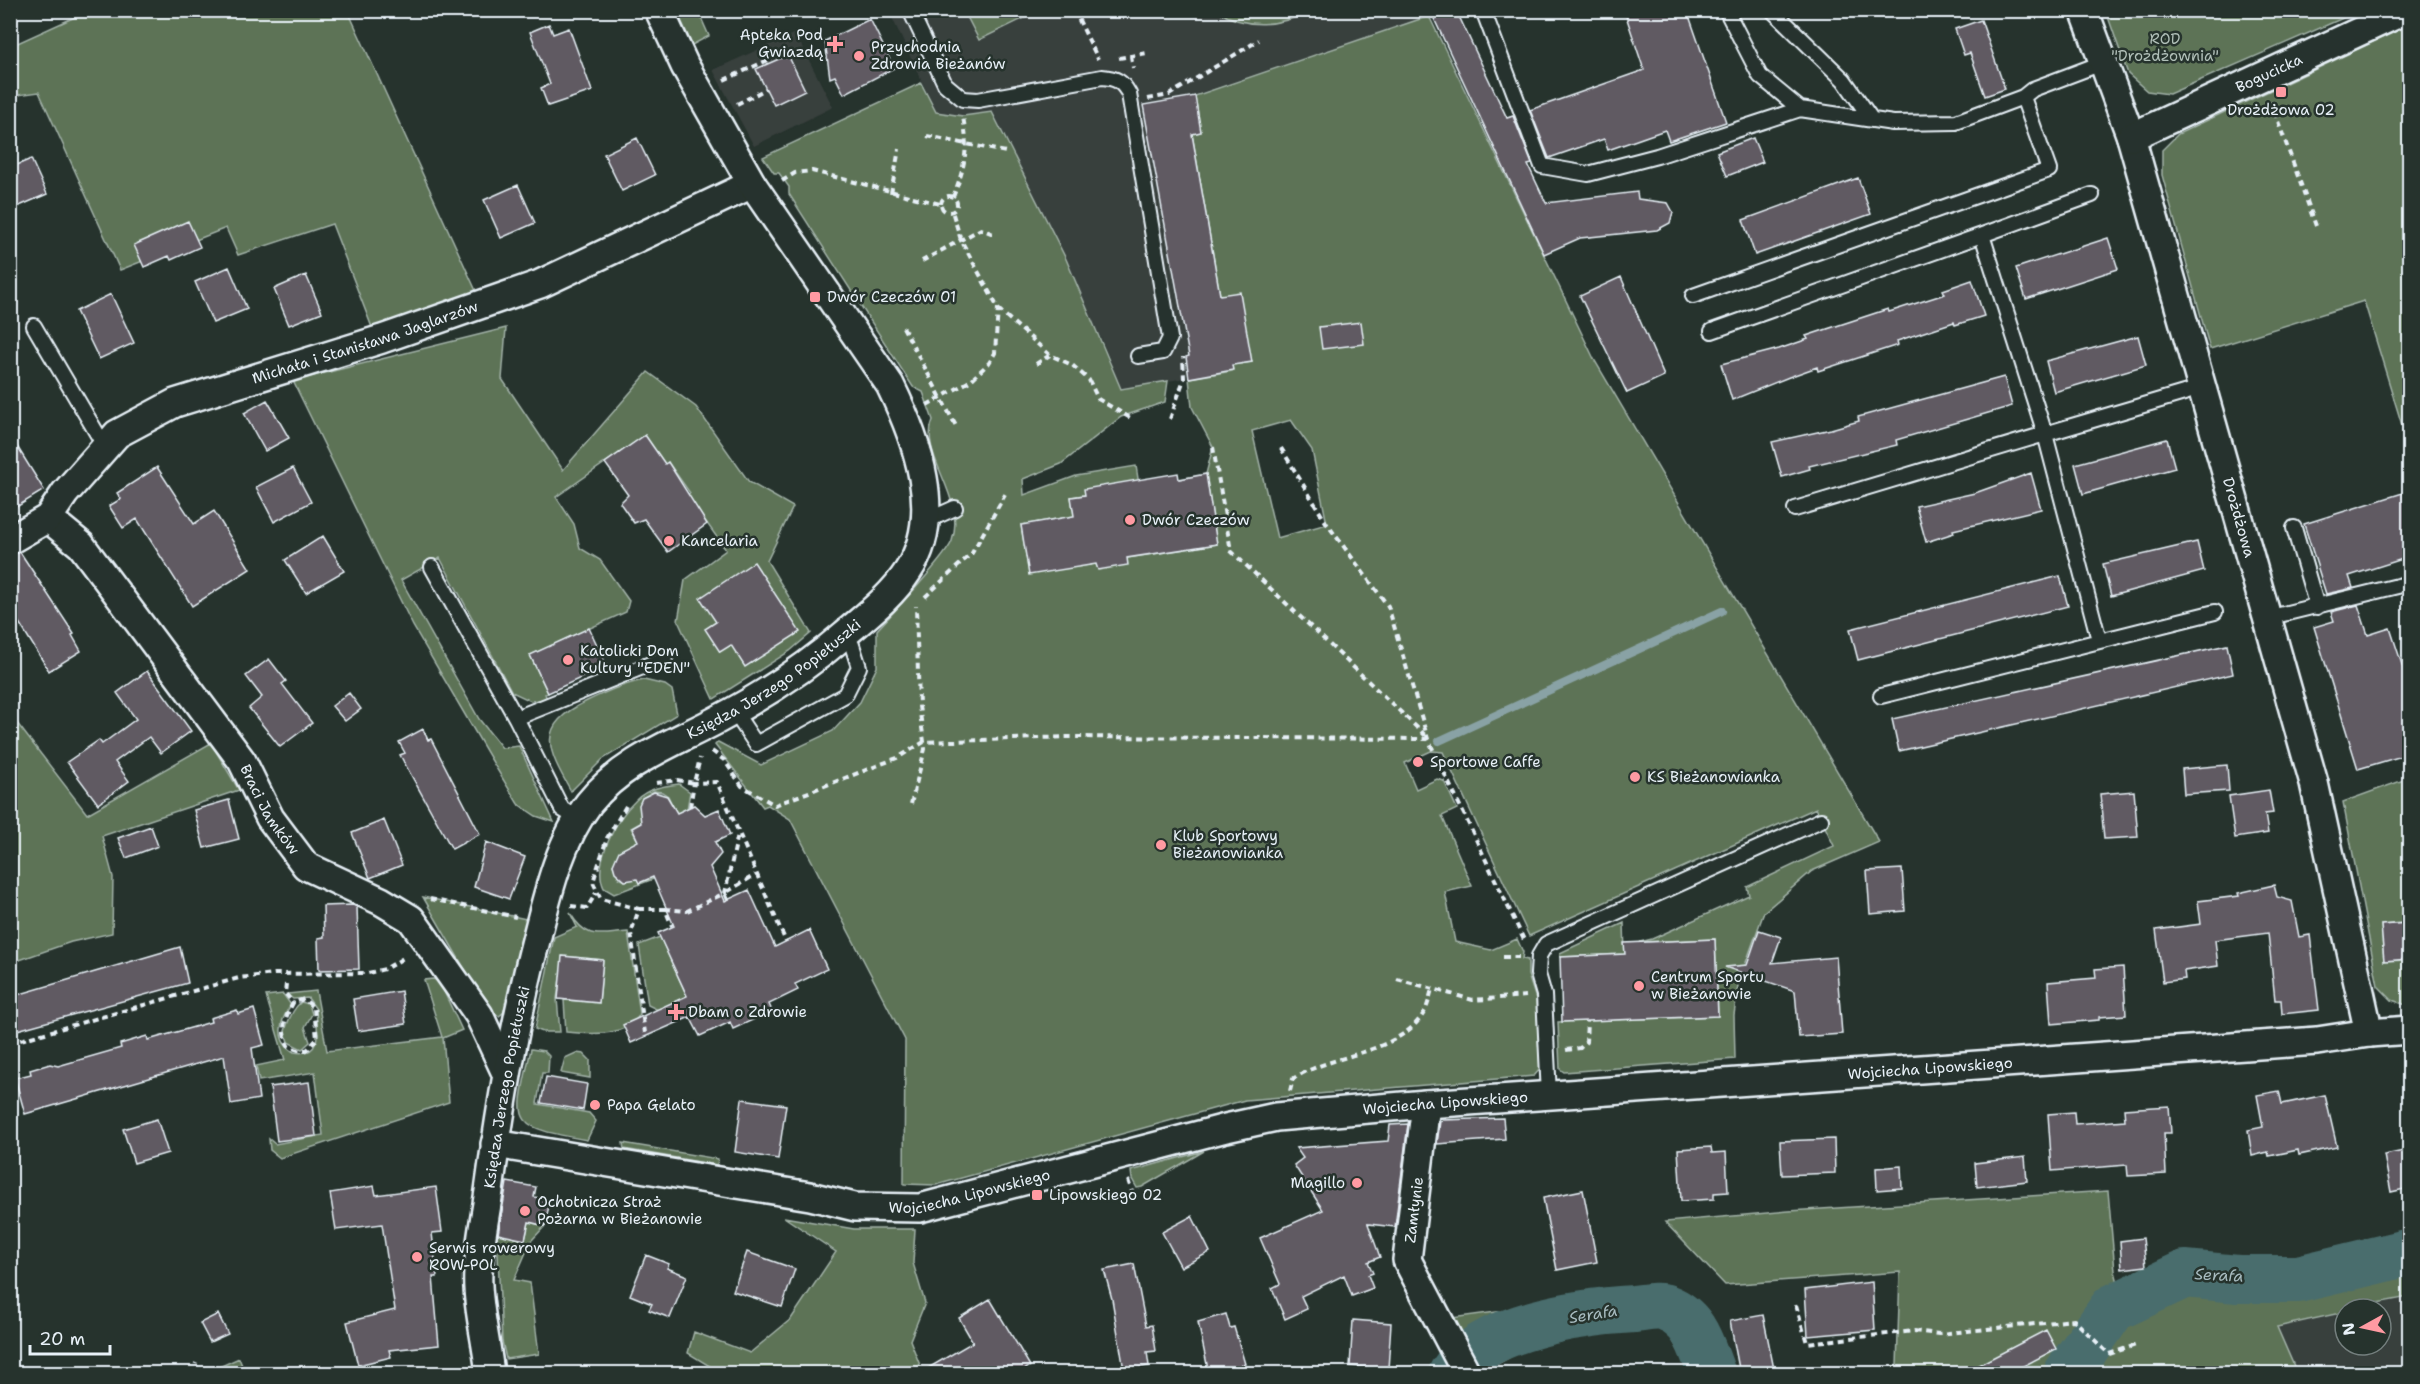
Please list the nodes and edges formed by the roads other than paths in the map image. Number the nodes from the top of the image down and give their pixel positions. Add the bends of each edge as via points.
1 (659, 10) edge
2 (910, 10) edge
3 (1483, 10) edge
4 (1726, 10) edge
5 (1772, 10) edge
6 (2084, 10) edge
7 (2406, 10) edge
8 (2103, 63) junction
9 (2024, 97) junction
10 (1800, 109) junction
11 (1872, 120) junction
12 (2131, 137) junction
13 (756, 190) junction
14 (2092, 195) dead end
15 (1982, 235) junction
16 (1693, 296) dead end
17 (34, 326) dead end
18 (1712, 331) dead end
19 (1138, 356) dead end
20 (2202, 388) junction
21 (2045, 434) junction
22 (105, 447) junction
23 (955, 508) dead end
24 (1795, 509) dead end
25 (48, 518) junction
26 (926, 520) junction
27 (2294, 528) dead end
28 (10, 540) edge
29 (432, 567) dead end
30 (2409, 583) edge
31 (2317, 607) junction
32 (2215, 612) dead end
33 (2267, 618) junction
34 (844, 635) junction
35 (2099, 640) junction
36 (665, 658) dead end
37 (1881, 696) dead end
38 (734, 711) junction
39 (516, 718) junction
40 (578, 819) junction
41 (1821, 820) dead end
42 (2409, 1030) edge
43 (2369, 1033) junction
44 (506, 1073) junction
45 (1549, 1095) junction
46 (1426, 1104) junction
47 (495, 1144) junction
48 (490, 1374) edge
49 (1467, 1374) edge

1 - 13 street, Księdza Jerzego Popiełuszki via 685,66
2 - 19 lane via 945,84 963,99 978,100 1102,76 1123,83 1129,94 1170,338 1163,352
3 - 10 lane via 1542,166 1588,174 1657,156
4 - 10 lane via 1760,76
5 - 11 lane via 1844,80
6 - 8 street, Drożdżowa
7 - 12 street, Bogucicka
8 - 9 lane via 2033,89
8 - 12 street, Drożdżowa
9 - 11 lane via 1956,122
9 - 16 lane via 2049,170
10 - 11 lane
12 - 20 street, Drożdżowa
13 - 22 street, Michała i Stanisława Jaglarzów via 540,284 382,339 175,403 117,434
13 - 26 street, Księdza Jerzego Popiełuszki via 890,385 918,454
14 - 15 lane
15 - 18 lane
15 - 21 lane
17 - 22 lane
20 - 21 lane
20 - 33 street, Drożdżowa
21 - 24 lane
21 - 35 lane
22 - 25 street, Michała i Stanisława Jaglarzów
23 - 26 lane
25 - 28 street, Michała i Stanisława Jaglarzów
25 - 44 street, Braci Jamków via 81,545 242,761 270,818 306,867 411,919 479,1015
26 - 34 street, Księdza Jerzego Popiełuszki via 918,554 908,572
27 - 31 lane
29 - 39 lane
30 - 31 lane
31 - 33 lane
32 - 35 lane
33 - 43 street, Drożdżowa via 2314,783
34 - 38 street, Księdza Jerzego Popiełuszki via 816,660
34 - 38 lane via 859,667 845,695 756,744
35 - 37 lane
36 - 39 lane
38 - 40 street, Księdza Jerzego Popiełuszki via 654,750 624,770 602,789
39 - 40 lane via 562,809
40 - 44 street, Księdza Jerzego Popiełuszki via 552,881
41 - 45 lane via 1546,944 1539,956 1538,974 1544,995
42 - 43 street, Wojciecha Lipowskiego
43 - 45 street, Wojciecha Lipowskiego via 2317,1041
44 - 47 street, Księdza Jerzego Popiełuszki
45 - 46 street, Wojciecha Lipowskiego
46 - 47 street, Wojciecha Lipowskiego via 1266,1119 920,1208 855,1207 810,1196
46 - 49 street, Zamłynie via 1407,1260
47 - 48 street, Księdza Jerzego Popiełuszki via 477,1276

